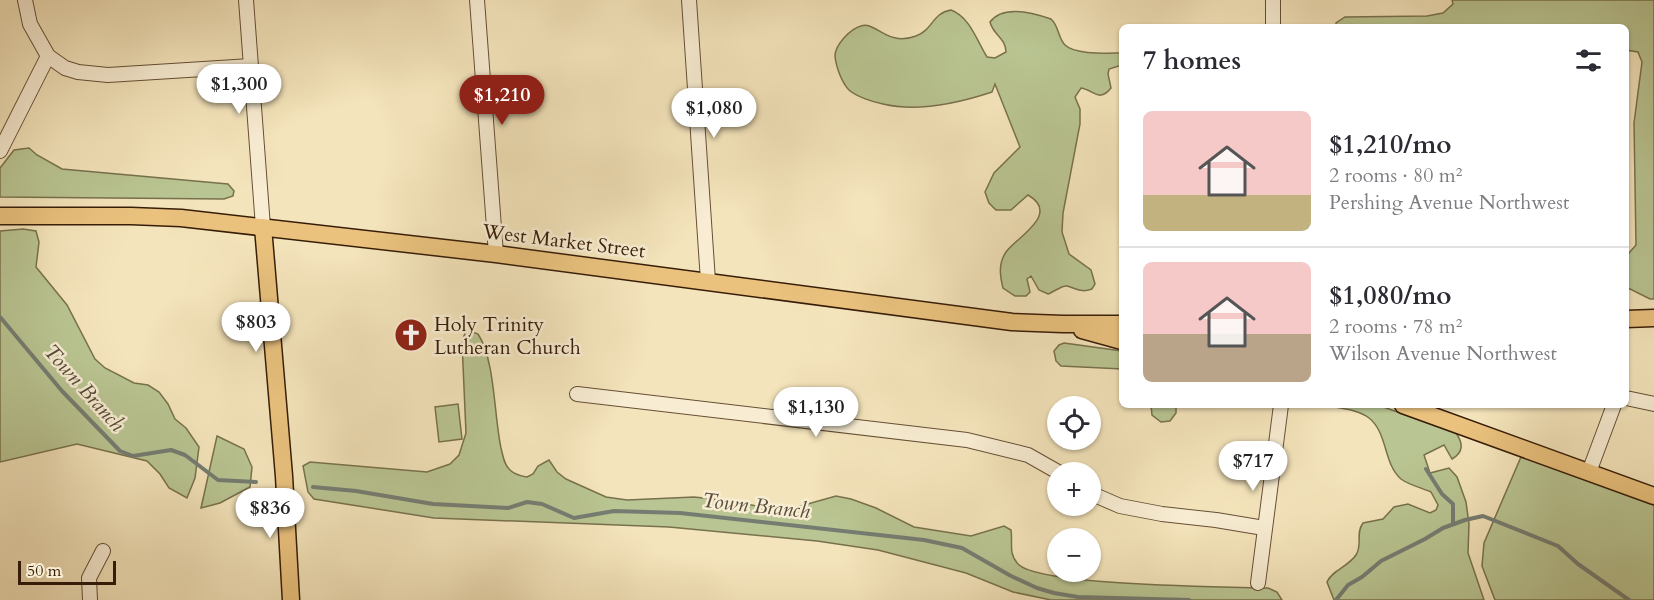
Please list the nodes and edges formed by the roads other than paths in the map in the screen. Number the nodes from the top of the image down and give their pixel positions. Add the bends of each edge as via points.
1 (25, 0) edge
2 (246, 0) edge
3 (477, 0) edge
4 (689, 0) edge
5 (1273, 0) edge
6 (1274, 24) edge
7 (48, 56) junction
8 (251, 66) junction
9 (0, 151) edge
10 (0, 216) edge
11 (263, 227) junction
12 (496, 254) junction
13 (708, 280) junction
14 (1654, 318) edge
15 (1629, 319) edge
16 (1063, 324) junction
17 (1119, 324) edge
18 (1119, 340) edge
19 (577, 394) dead end
20 (1629, 399) edge
21 (1654, 404) edge
22 (1281, 408) edge
23 (1411, 408) edge
24 (1604, 408) edge
25 (1613, 408) edge
26 (1047, 466) edge
27 (1585, 470) junction
28 (1654, 496) edge
29 (1101, 498) edge
30 (1264, 528) junction
31 (104, 551) dead end
32 (1258, 583) dead end
33 (90, 600) edge
34 (291, 600) edge

1 - 7 street via 30,24
2 - 8 street
3 - 12 street
4 - 13 street
5 - 6 street
7 - 8 street via 65,68 90,75
7 - 9 street
8 - 11 street
10 - 11 main road, West Market Street via 181,218
11 - 12 main road, West Market Street
11 - 34 main road
12 - 13 main road, West Market Street
13 - 16 main road, West Market Street via 1012,322
14 - 15 main road
16 - 17 main road, West Market Street
16 - 18 main road
19 - 26 street via 967,440 1028,455
20 - 21 street
22 - 30 street
23 - 27 main road
24 - 27 street
25 - 27 street
27 - 28 main road
29 - 30 street via 1120,506 1162,514
30 - 32 street
31 - 33 street via 89,578

